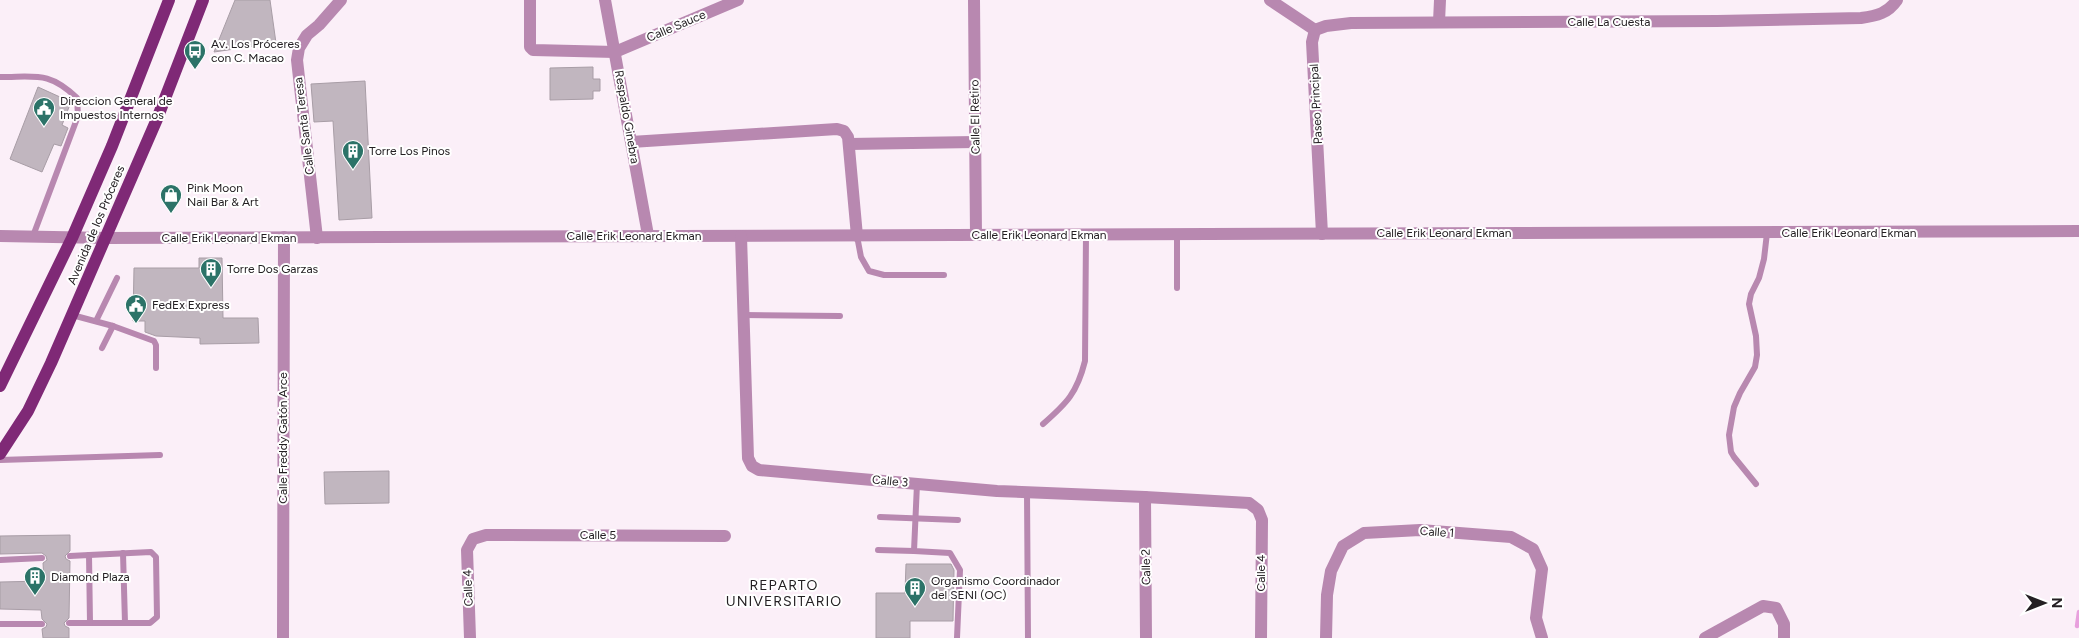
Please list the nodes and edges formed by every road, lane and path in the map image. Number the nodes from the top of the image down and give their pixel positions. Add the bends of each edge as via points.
1 (169, 0) edge
2 (203, 0) edge
3 (341, 0) edge
4 (530, 0) edge
5 (605, 0) edge
6 (738, 0) edge
7 (974, 0) edge
8 (1270, 0) edge
9 (1440, 0) edge
10 (1897, 0) edge
11 (1439, 22) junction
12 (1315, 30) junction
13 (615, 52) junction
14 (0, 77) edge
15 (632, 142) junction
16 (975, 142) junction
17 (849, 144) junction
18 (2079, 231) edge
19 (1766, 233) junction
20 (1086, 234) junction
21 (1177, 234) junction
22 (1322, 234) junction
23 (648, 235) junction
24 (976, 235) junction
25 (0, 236) edge
26 (33, 236) junction
27 (741, 236) junction
28 (857, 236) junction
29 (72, 238) junction
30 (106, 238) junction
31 (284, 238) junction
32 (317, 238) junction
33 (944, 275) dead end
34 (117, 278) dead end
35 (1177, 288) dead end
36 (72, 315) junction
37 (743, 315) junction
38 (840, 316) dead end
39 (96, 321) junction
40 (113, 326) junction
41 (102, 348) dead end
42 (156, 368) dead end
43 (0, 386) edge
44 (1043, 424) dead end
45 (0, 454) edge
46 (160, 455) dead end
47 (0, 460) edge
48 (917, 484) junction
49 (1756, 484) dead end
50 (1027, 492) junction
51 (1145, 496) junction
52 (1258, 510) joint
53 (880, 517) dead end
54 (915, 518) junction
55 (958, 520) dead end
56 (725, 536) dead end
57 (473, 539) joint
58 (878, 550) dead end
59 (914, 551) junction
60 (123, 553) junction
61 (89, 555) junction
62 (70, 556) dead end
63 (42, 558) dead end
64 (0, 560) edge
65 (69, 623) dead end
66 (90, 623) junction
67 (125, 623) junction
68 (0, 624) edge
69 (42, 624) dead end
70 (283, 638) edge
71 (470, 638) edge
72 (957, 638) edge
73 (1028, 638) edge
74 (1146, 638) edge
75 (1261, 638) edge
76 (1326, 638) edge
77 (1542, 638) edge
78 (1705, 638) edge
79 (1784, 638) edge

1 - 29 main road, Avenida de los Próceres
2 - 30 main road, Avenida de los Próceres
3 - 32 street, Calle Santa Teresa via 307,35 296,60
4 - 13 street via 530,47 533,50
5 - 13 street, Respaldo Ginebra
6 - 13 street, Calle Sauce
7 - 16 street, Calle El Retiro
8 - 12 street
9 - 11 street
10 - 11 street, Calle La Cuesta via 1887,12 1861,18
11 - 12 street, Calle La Cuesta via 1351,23
12 - 22 street, Paseo Principal via 1312,42
13 - 15 street, Respaldo Ginebra
14 - 26 lane via 45,77 64,85 78,98 78,116
15 - 17 street via 837,129 844,131
15 - 23 street, Respaldo Ginebra
16 - 17 street
16 - 24 street, Calle El Retiro
17 - 28 street
18 - 19 street, Calle Erik Leonard Ekman
19 - 22 street, Calle Erik Leonard Ekman
19 - 49 lane via 1764,259 1748,304 1756,336 1755,367 1734,407 1729,435 1734,457
20 - 21 street, Calle Erik Leonard Ekman
20 - 24 street, Calle Erik Leonard Ekman
20 - 44 lane via 1084,361 1080,380 1068,402
21 - 22 street, Calle Erik Leonard Ekman
21 - 35 lane
23 - 27 street, Calle Erik Leonard Ekman
23 - 32 street, Calle Erik Leonard Ekman
24 - 28 street, Calle Erik Leonard Ekman
25 - 26 street, Calle Erik Leonard Ekman
26 - 29 street, Calle Erik Leonard Ekman
27 - 28 street, Calle Erik Leonard Ekman
27 - 37 street, Calle 3
28 - 33 lane via 868,271 884,275
29 - 30 street, Calle Erik Leonard Ekman
29 - 43 main road, Avenida de los Próceres
30 - 31 street, Calle Erik Leonard Ekman
30 - 36 main road, Avenida de los Próceres
31 - 32 street, Calle Erik Leonard Ekman
31 - 70 street, Calle Freddy Gatón Arce
34 - 39 lane
36 - 39 lane
36 - 45 main road, Avenida de los Próceres via 28,411
37 - 38 lane
37 - 48 street, Calle 3 via 748,458 752,466 759,470
39 - 40 lane
40 - 41 lane
40 - 42 lane via 154,341
46 - 47 lane
48 - 50 street, Calle 3
48 - 54 lane
50 - 51 street, Calle 3
50 - 73 lane
51 - 52 street, Calle 3 via 1249,503
51 - 74 street, Calle 2
52 - 75 street, Calle 4 via 1262,520
53 - 54 lane
54 - 55 lane
54 - 59 lane
56 - 57 street, Calle 5 via 486,535
57 - 71 street, Calle 4 via 467,550
58 - 59 lane
59 - 72 lane via 950,553 956,561 960,570
60 - 61 lane
60 - 67 lane
60 - 67 lane via 151,552 156,556 157,616 150,623
61 - 62 lane
61 - 66 lane
63 - 64 lane
65 - 66 lane
66 - 67 lane
68 - 69 lane
76 - 77 street, Calle 1 via 1331,571 1343,546 1364,533 1420,530 1512,537 1532,549 1542,569 1536,618
78 - 79 street via 1763,606 1776,608 1784,624

